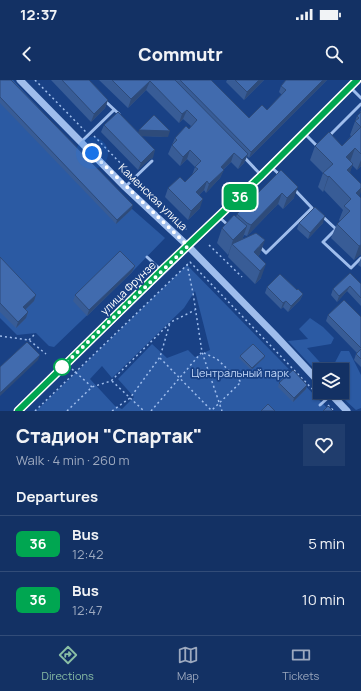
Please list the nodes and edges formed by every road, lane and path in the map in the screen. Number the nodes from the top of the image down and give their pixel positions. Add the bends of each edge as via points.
1 (20, 80) edge
2 (35, 80) edge
3 (357, 80) edge
4 (350, 87) junction
5 (100, 96) edge
6 (361, 98) edge
7 (361, 104) edge
8 (114, 110) junction
9 (123, 119) edge
10 (88, 134) junction
11 (304, 134) junction
12 (81, 142) junction
13 (240, 153) edge
14 (152, 162) dead end
15 (271, 167) junction
16 (262, 175) junction
17 (134, 178) junction
18 (282, 178) edge
19 (125, 187) junction
20 (294, 189) edge
21 (311, 206) junction
22 (316, 210) edge
23 (321, 215) edge
24 (219, 217) junction
25 (234, 230) edge
26 (188, 231) dead end
27 (209, 245) dead end
28 (258, 245) edge
29 (188, 246) junction
30 (147, 257) dead end
31 (361, 258) edge
32 (187, 264) junction
33 (162, 270) junction
34 (242, 277) dead end
35 (195, 310) junction
36 (171, 322) junction
37 (36, 333) dead end
38 (0, 336) edge
39 (29, 340) junction
40 (202, 352) junction
41 (46, 354) dead end
42 (160, 357) junction
43 (67, 362) junction
44 (74, 373) junction
45 (313, 376) edge
46 (181, 377) junction
47 (111, 381) junction
48 (92, 387) junction
49 (130, 398) junction
50 (336, 399) edge
51 (324, 401) junction
52 (219, 402) junction
53 (320, 405) dead end
54 (18, 411) edge
55 (35, 411) edge
56 (67, 411) edge
57 (112, 411) edge
58 (144, 411) edge
59 (151, 411) edge
60 (212, 411) edge
61 (222, 411) edge
62 (334, 411) edge
63 (348, 411) edge

1 - 12 street, Каменская улица
2 - 10 path
3 - 4 main road, улица Фрунзе
4 - 6 lane
4 - 11 main road, улица Фрунзе
5 - 8 lane
7 - 11 lane via 318,148
8 - 9 lane
8 - 10 lane
10 - 12 lane
10 - 17 path via 94,136
11 - 15 main road, улица Фрунзе
12 - 19 street, Каменская улица
13 - 16 lane
14 - 17 lane
15 - 16 main road, улица Фрунзе
15 - 18 lane
16 - 24 main road, улица Фрунзе
17 - 19 lane
17 - 26 path
19 - 29 street, Каменская улица
20 - 21 lane
21 - 22 lane
21 - 28 lane via 312,208 266,253
23 - 31 lane via 336,229 323,242 350,268
24 - 25 lane
24 - 29 main road, улица Фрунзе
27 - 34 path
29 - 33 main road, улица Фрунзе
29 - 45 street, Каменская улица
30 - 33 lane
32 - 35 path
32 - 44 path
32 - 51 path via 190,262
33 - 43 main road, улица Фрунзе
35 - 36 path
35 - 40 path
36 - 42 path
36 - 47 path
37 - 39 path
38 - 39 path
39 - 41 path
40 - 46 path
40 - 52 path
40 - 52 path via 217,359 241,382
42 - 46 path
42 - 49 path
43 - 44 path
43 - 54 main road, улица Фрунзе
44 - 48 path
44 - 55 path
46 - 59 path
46 - 60 path
47 - 48 path
47 - 49 path
48 - 56 path
49 - 57 path
49 - 58 path
50 - 63 street
51 - 53 lane
51 - 62 path
52 - 60 path
52 - 61 path

